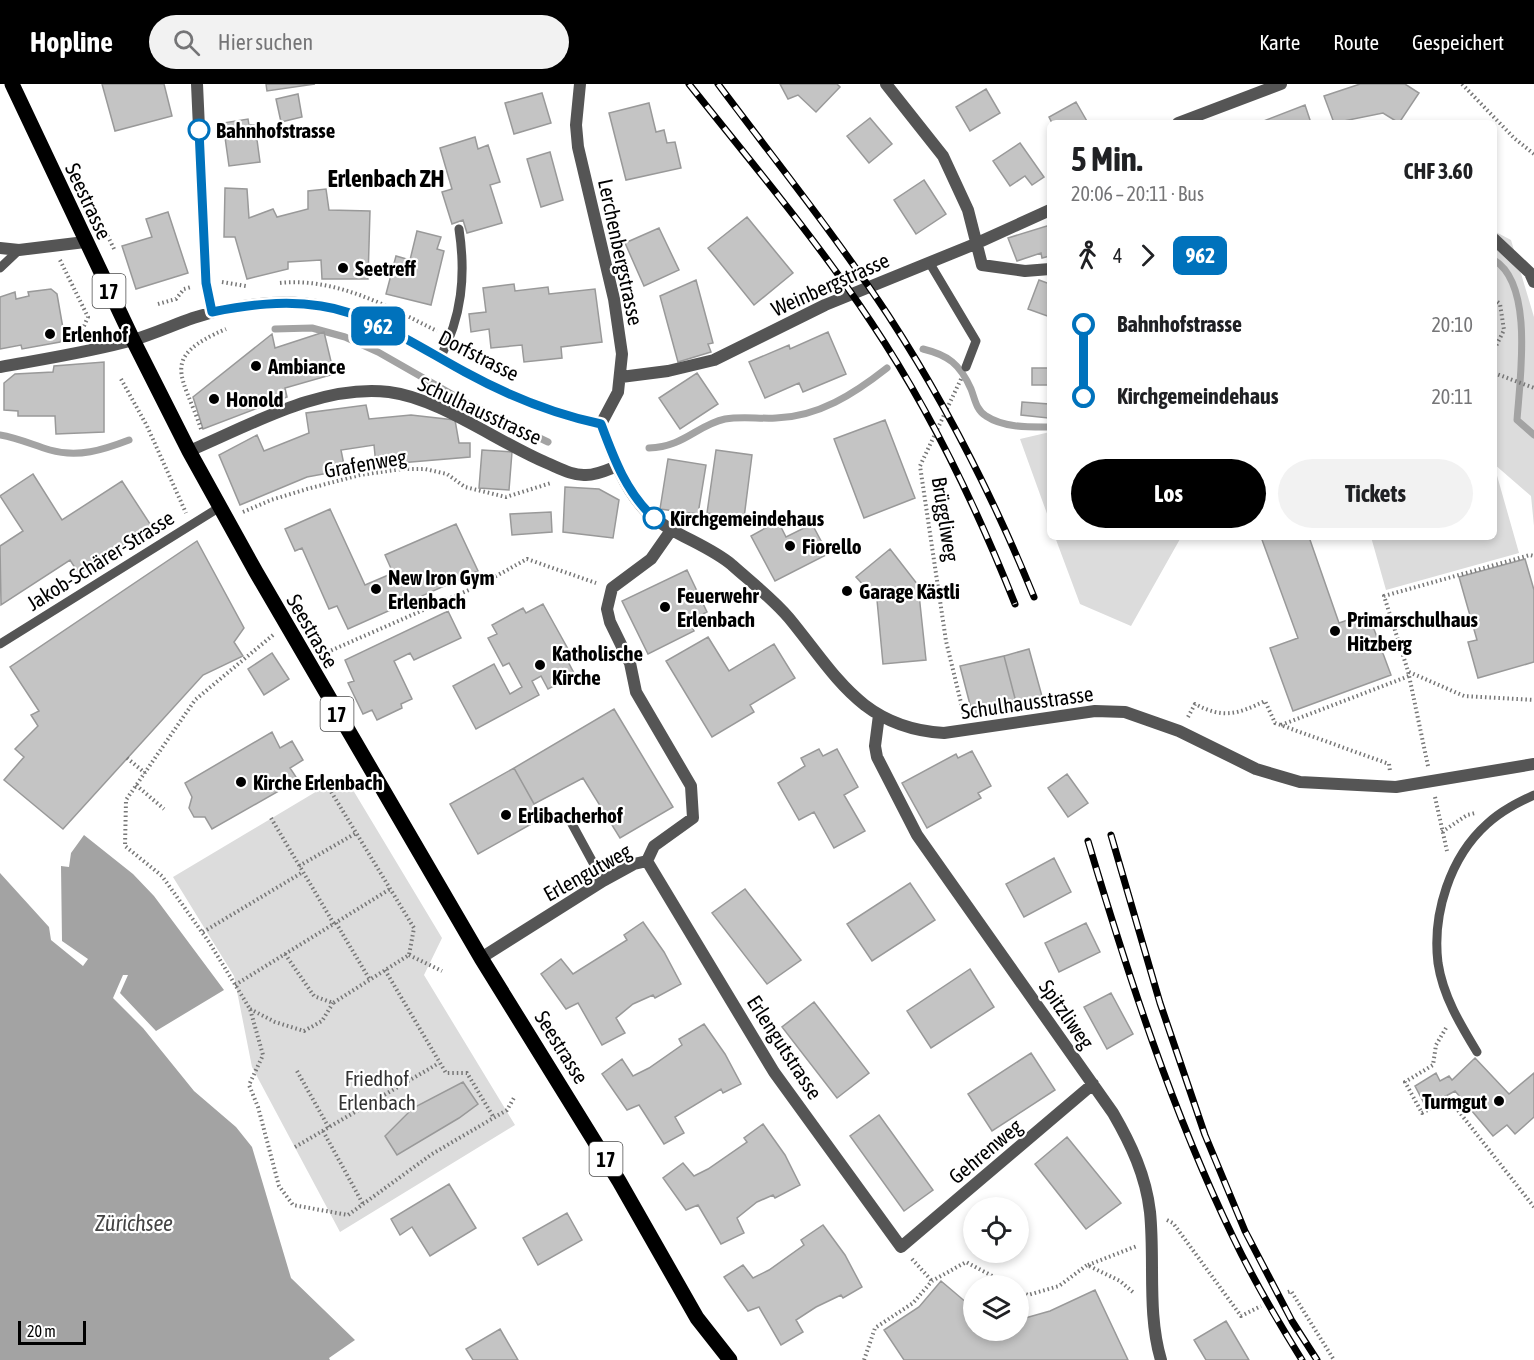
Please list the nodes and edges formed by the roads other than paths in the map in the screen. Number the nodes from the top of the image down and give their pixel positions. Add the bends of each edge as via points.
1 (12, 84) edge
2 (197, 84) edge
3 (580, 84) edge
4 (886, 84) edge
5 (1281, 84) edge
6 (1186, 120) edge
7 (1047, 211) edge
8 (459, 230) dead end
9 (85, 242) junction
10 (1497, 243) edge
11 (975, 244) junction
12 (0, 248) edge
13 (19, 250) junction
14 (929, 262) junction
15 (0, 268) edge
16 (1047, 269) edge
17 (1534, 282) edge
18 (212, 312) junction
19 (133, 340) junction
20 (440, 358) junction
21 (966, 367) road end
22 (0, 368) edge
23 (621, 377) junction
24 (601, 424) junction
25 (189, 451) junction
26 (617, 466) junction
27 (220, 507) junction
28 (672, 529) junction
29 (0, 644) edge
30 (879, 715) junction
31 (1534, 764) edge
32 (1534, 795) edge
33 (572, 824) dead end
34 (647, 861) junction
35 (603, 881) junction
36 (481, 958) junction
37 (1477, 1052) dead end
38 (1093, 1084) junction
39 (902, 1247) joint
40 (730, 1360) edge
41 (1161, 1360) edge

1 - 9 main road, Seestrasse / 17
2 - 18 street via 206,283
3 - 23 street, Lerchenbergstrasse via 578,147 614,298 622,354
4 - 11 street via 943,156 968,210
5 - 6 street
7 - 11 street, Weinbergstrasse
8 - 20 lane via 462,288 456,320
9 - 13 street
9 - 19 main road, Seestrasse / 17
10 - 17 street via 1530,273
11 - 14 street, Weinbergstrasse
11 - 16 street via 982,265 1025,271
12 - 13 street
13 - 15 lane
14 - 21 lane via 976,341
14 - 23 street, Weinbergstrasse via 825,304 714,360
18 - 19 street, Dorfstrasse
18 - 20 street, Dorfstrasse via 272,303 323,306 374,324
19 - 22 street, Dorfstrasse
19 - 25 main road, Seestrasse / 17
20 - 24 street, Dorfstrasse via 527,401
23 - 24 street, Lerchenbergstrasse via 618,392
24 - 26 street, Schulhausstrasse
25 - 26 street, Schulhausstrasse via 298,405 339,394 387,392 422,400 535,458 577,474 594,474
25 - 27 main road, Seestrasse / 17
26 - 28 street, Schulhausstrasse via 642,507
27 - 29 lane, Jakob-Schärer-Strasse
27 - 36 main road, Seestrasse / 17 via 306,662
28 - 30 street, Schulhausstrasse via 731,564 788,617 850,694
28 - 34 street, Erlengutweg via 651,559 612,588 607,609 630,663 636,692 691,786 693,818 654,846
30 - 31 street, Schulhausstrasse via 925,732 968,730 1095,711 1125,712 1179,731 1256,769 1300,782 1392,786
30 - 38 street, Spitzliweg via 877,757 917,835
32 - 37 lane via 1505,809 1486,825 1452,872 1441,906 1436,935 1438,965 1455,1015
33 - 35 lane
34 - 35 street, Erlengutweg
34 - 39 street, Erlengutstrasse via 774,1072
35 - 36 street, Erlengutweg
36 - 40 main road, Seestrasse / 17 via 619,1181 697,1318
38 - 39 street, Gehrenweg
38 - 41 street, Spitzliweg via 1132,1145 1150,1212 1154,1310

